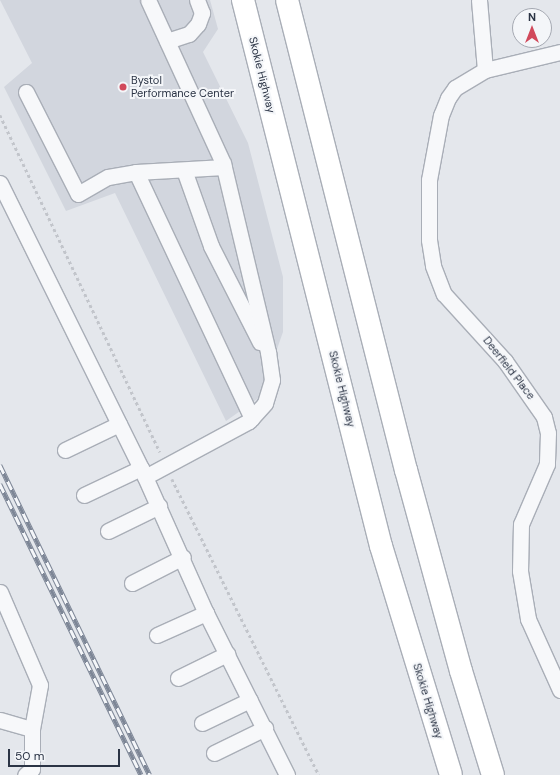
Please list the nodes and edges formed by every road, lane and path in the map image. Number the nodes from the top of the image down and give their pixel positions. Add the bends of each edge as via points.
1 (148, 0) edge
2 (197, 0) edge
3 (243, 0) edge
4 (288, 0) edge
5 (479, 0) edge
6 (167, 41) junction
7 (560, 52) edge
8 (484, 70) junction
9 (26, 92) dead end
10 (0, 115) edge
11 (224, 167) junction
12 (184, 170) junction
13 (136, 172) junction
14 (0, 183) edge
15 (269, 361) junction
16 (252, 418) junction
17 (119, 424) junction
18 (65, 450) dead end
19 (166, 467) junction
20 (143, 472) junction
21 (84, 495) dead end
22 (159, 506) junction
23 (108, 531) dead end
24 (182, 557) junction
25 (132, 583) dead end
26 (0, 592) edge
27 (206, 613) junction
28 (157, 635) dead end
29 (227, 654) junction
30 (178, 678) dead end
31 (560, 690) edge
32 (250, 700) junction
33 (0, 720) edge
34 (202, 723) dead end
35 (265, 728) junction
36 (32, 729) junction
37 (214, 753) dead end
38 (25, 775) edge
39 (287, 775) edge
40 (319, 775) edge
41 (451, 775) edge
42 (493, 775) edge

1 - 6 street
2 - 6 street via 202,13 198,24 189,34
3 - 41 highway, Skokie Highway via 381,546
4 - 42 highway via 406,470 461,671
5 - 8 street
6 - 11 street
7 - 8 street, Deerfield Place
8 - 31 street, Deerfield Place via 455,88 441,116 429,180 429,240 433,266 444,294 505,361 544,417 548,433 547,464 520,524 520,571 528,618
9 - 13 street via 78,194 108,177
10 - 19 path
11 - 12 street
11 - 15 street
12 - 13 street
12 - 15 street via 211,246
13 - 16 street
14 - 17 street
15 - 16 street via 270,386 265,403
16 - 19 street
17 - 18 street
17 - 20 street
19 - 20 street
19 - 40 path
20 - 21 street
20 - 22 street
22 - 23 street
22 - 24 street
24 - 25 street
24 - 27 street
26 - 36 street via 40,685
27 - 28 street
27 - 29 street
29 - 30 street
29 - 32 street
32 - 34 street
32 - 35 street
33 - 36 street
35 - 37 street
35 - 39 street
36 - 38 street via 32,769

